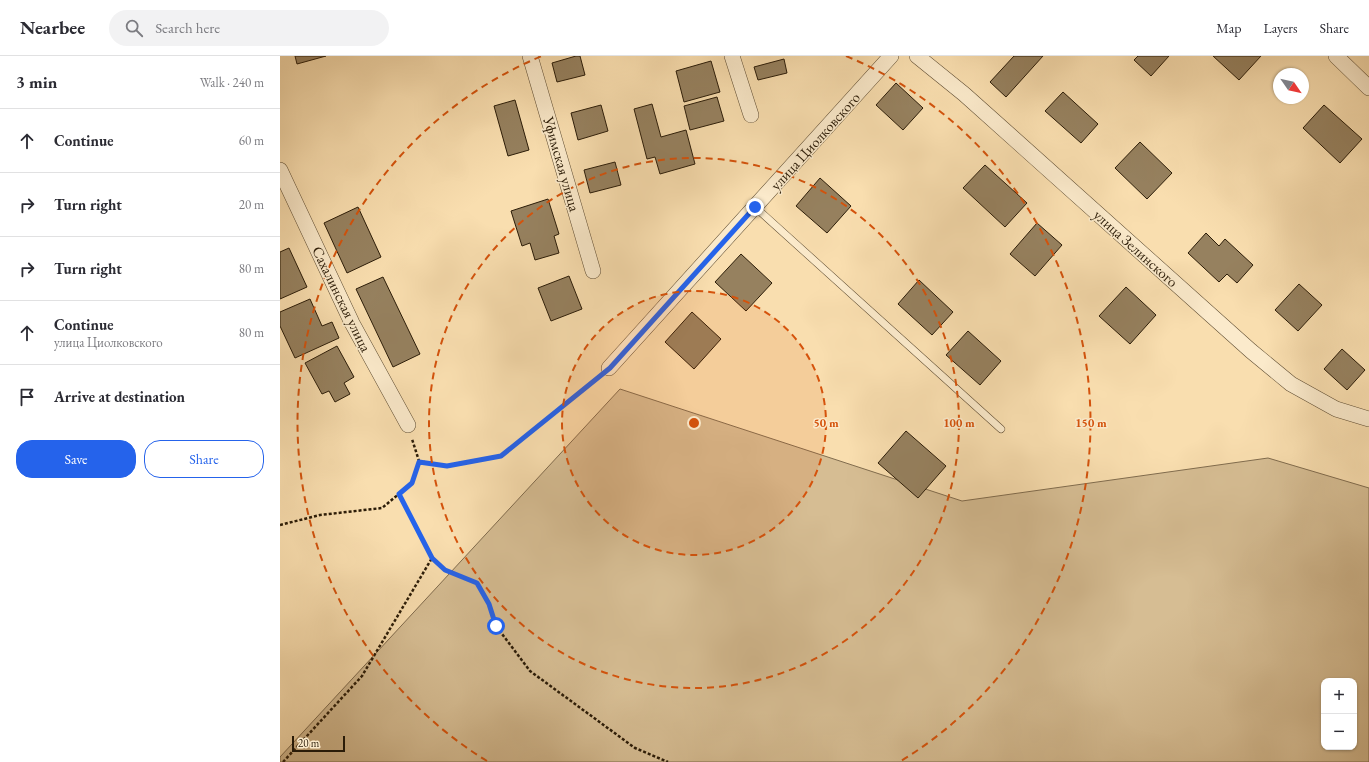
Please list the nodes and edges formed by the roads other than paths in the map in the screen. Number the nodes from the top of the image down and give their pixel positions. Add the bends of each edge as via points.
1 (530, 56) edge
2 (732, 56) edge
3 (891, 56) edge
4 (917, 56) edge
5 (1336, 56) edge
6 (1369, 88) edge
7 (751, 115) dead end
8 (280, 170) edge
9 (755, 207) junction
10 (593, 271) dead end
11 (610, 368) road end
12 (1369, 419) edge
13 (408, 425) road end
14 (1001, 429) dead end

1 - 10 street, Уфимская улица
2 - 7 street
3 - 9 street, улица Циолковского
4 - 12 street, улица Зелинского via 964,94 1291,384 1336,409
5 - 6 street
8 - 13 street, Сахалинская улица via 352,324
9 - 11 street, улица Циолковского
9 - 14 lane

